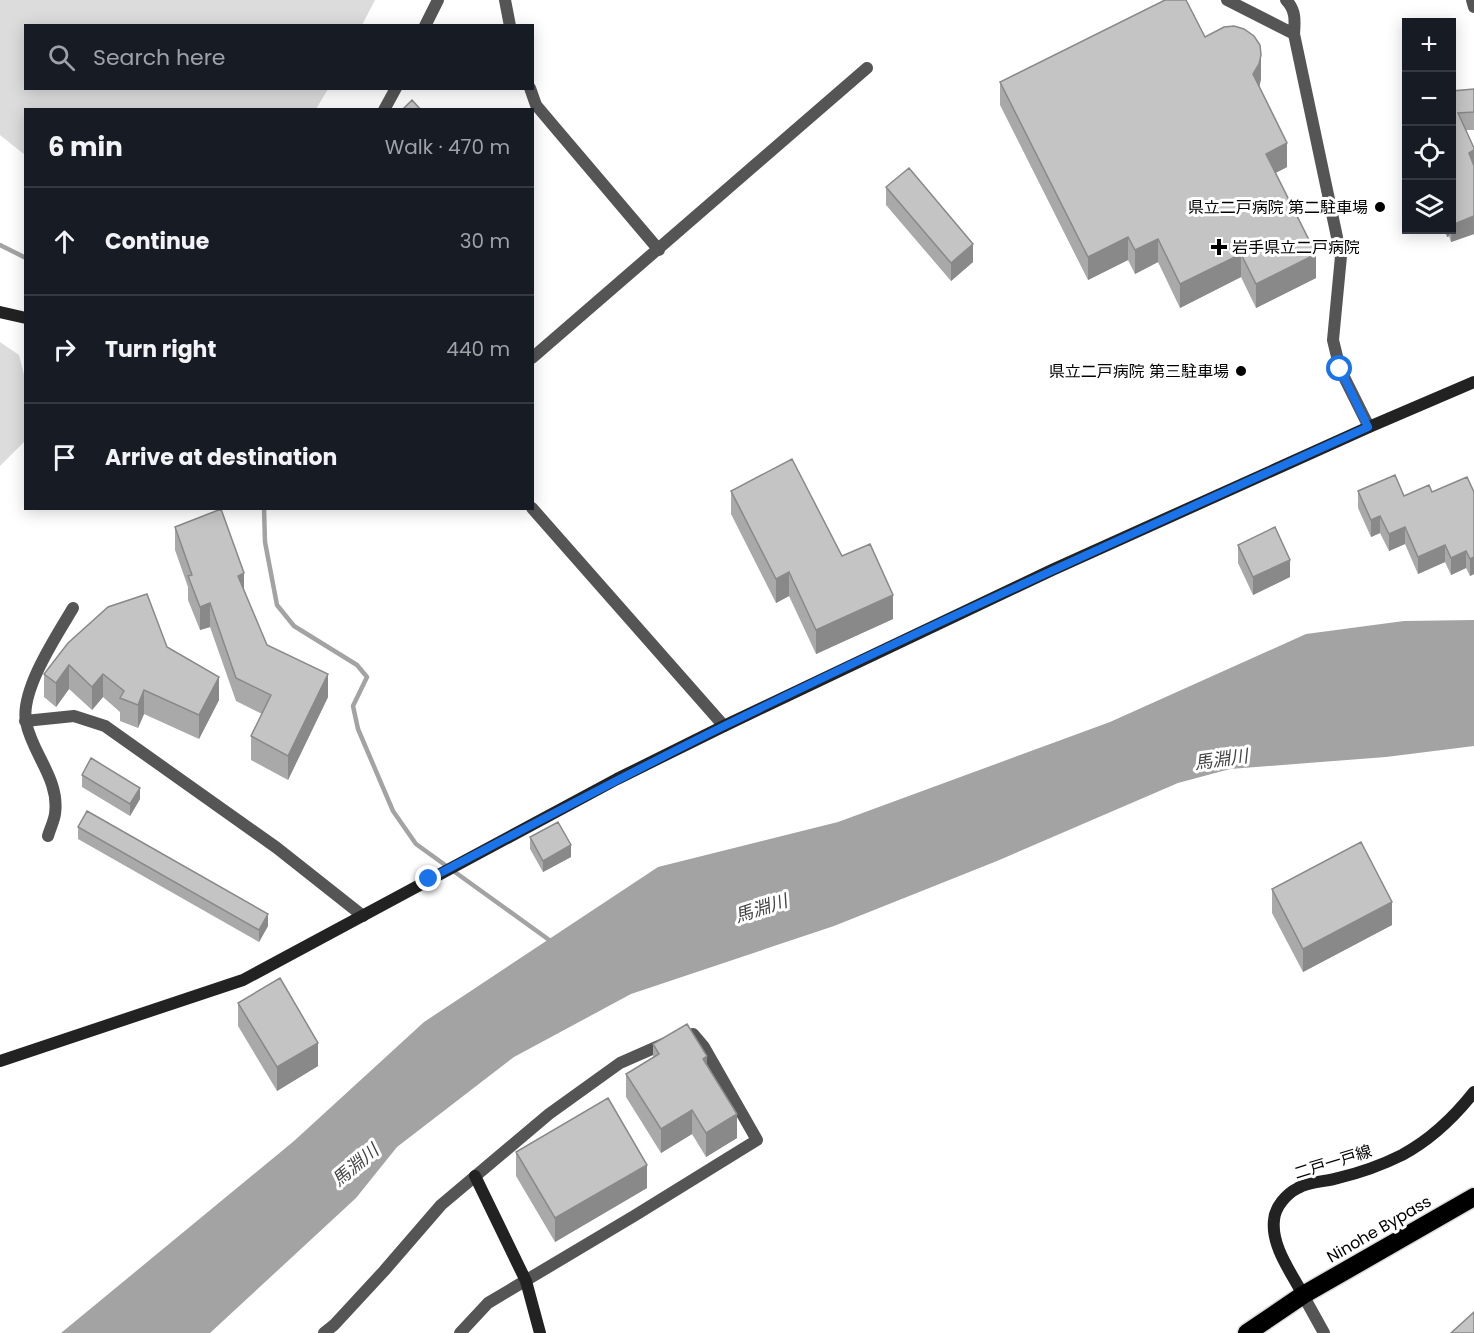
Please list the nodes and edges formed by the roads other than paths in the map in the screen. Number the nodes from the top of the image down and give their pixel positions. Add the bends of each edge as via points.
1 (438, 0) edge
2 (505, 0) edge
3 (1227, 0) edge
4 (1286, 0) edge
5 (1472, 0) edge
6 (1474, 7) edge
7 (426, 24) edge
8 (510, 24) edge
9 (1294, 34) junction
10 (867, 68) dead end
11 (395, 90) edge
12 (531, 90) edge
13 (385, 108) edge
14 (659, 249) junction
15 (0, 312) edge
16 (24, 318) edge
17 (534, 356) edge
18 (1474, 381) edge
19 (1368, 427) junction
20 (534, 510) edge
21 (73, 608) dead end
22 (25, 721) junction
23 (724, 726) junction
24 (48, 836) dead end
25 (363, 916) junction
26 (0, 1061) edge
27 (1474, 1092) edge
28 (475, 1176) junction
29 (1474, 1197) edge
30 (526, 1281) junction
31 (1304, 1295) junction
32 (324, 1333) edge
33 (460, 1333) edge
34 (540, 1333) edge
35 (1247, 1333) edge
36 (1324, 1333) edge

1 - 7 street
2 - 8 street
3 - 9 street
4 - 9 street via 1295,16
5 - 6 street
9 - 19 street via 1341,256 1333,340 1340,369
10 - 14 street
11 - 13 street
12 - 14 street via 536,105
14 - 17 street
15 - 16 street
18 - 19 street
19 - 23 street via 1052,570
20 - 23 street
21 - 22 street via 39,664 28,696
22 - 24 street via 52,779 56,813
22 - 25 street via 74,716 105,726 277,848
23 - 25 street
25 - 26 street via 243,980
27 - 31 street, 二戸一戸線 via 1446,1123 1404,1154 1298,1188 1279,1205 1274,1233
28 - 30 street
28 - 30 street via 549,1114 620,1063 693,1034 757,1140
28 - 32 street via 441,1205
29 - 31 highway, Ninohe Bypass
30 - 33 street via 488,1303
30 - 34 street
31 - 35 highway, Ninohe Bypass
31 - 36 street

